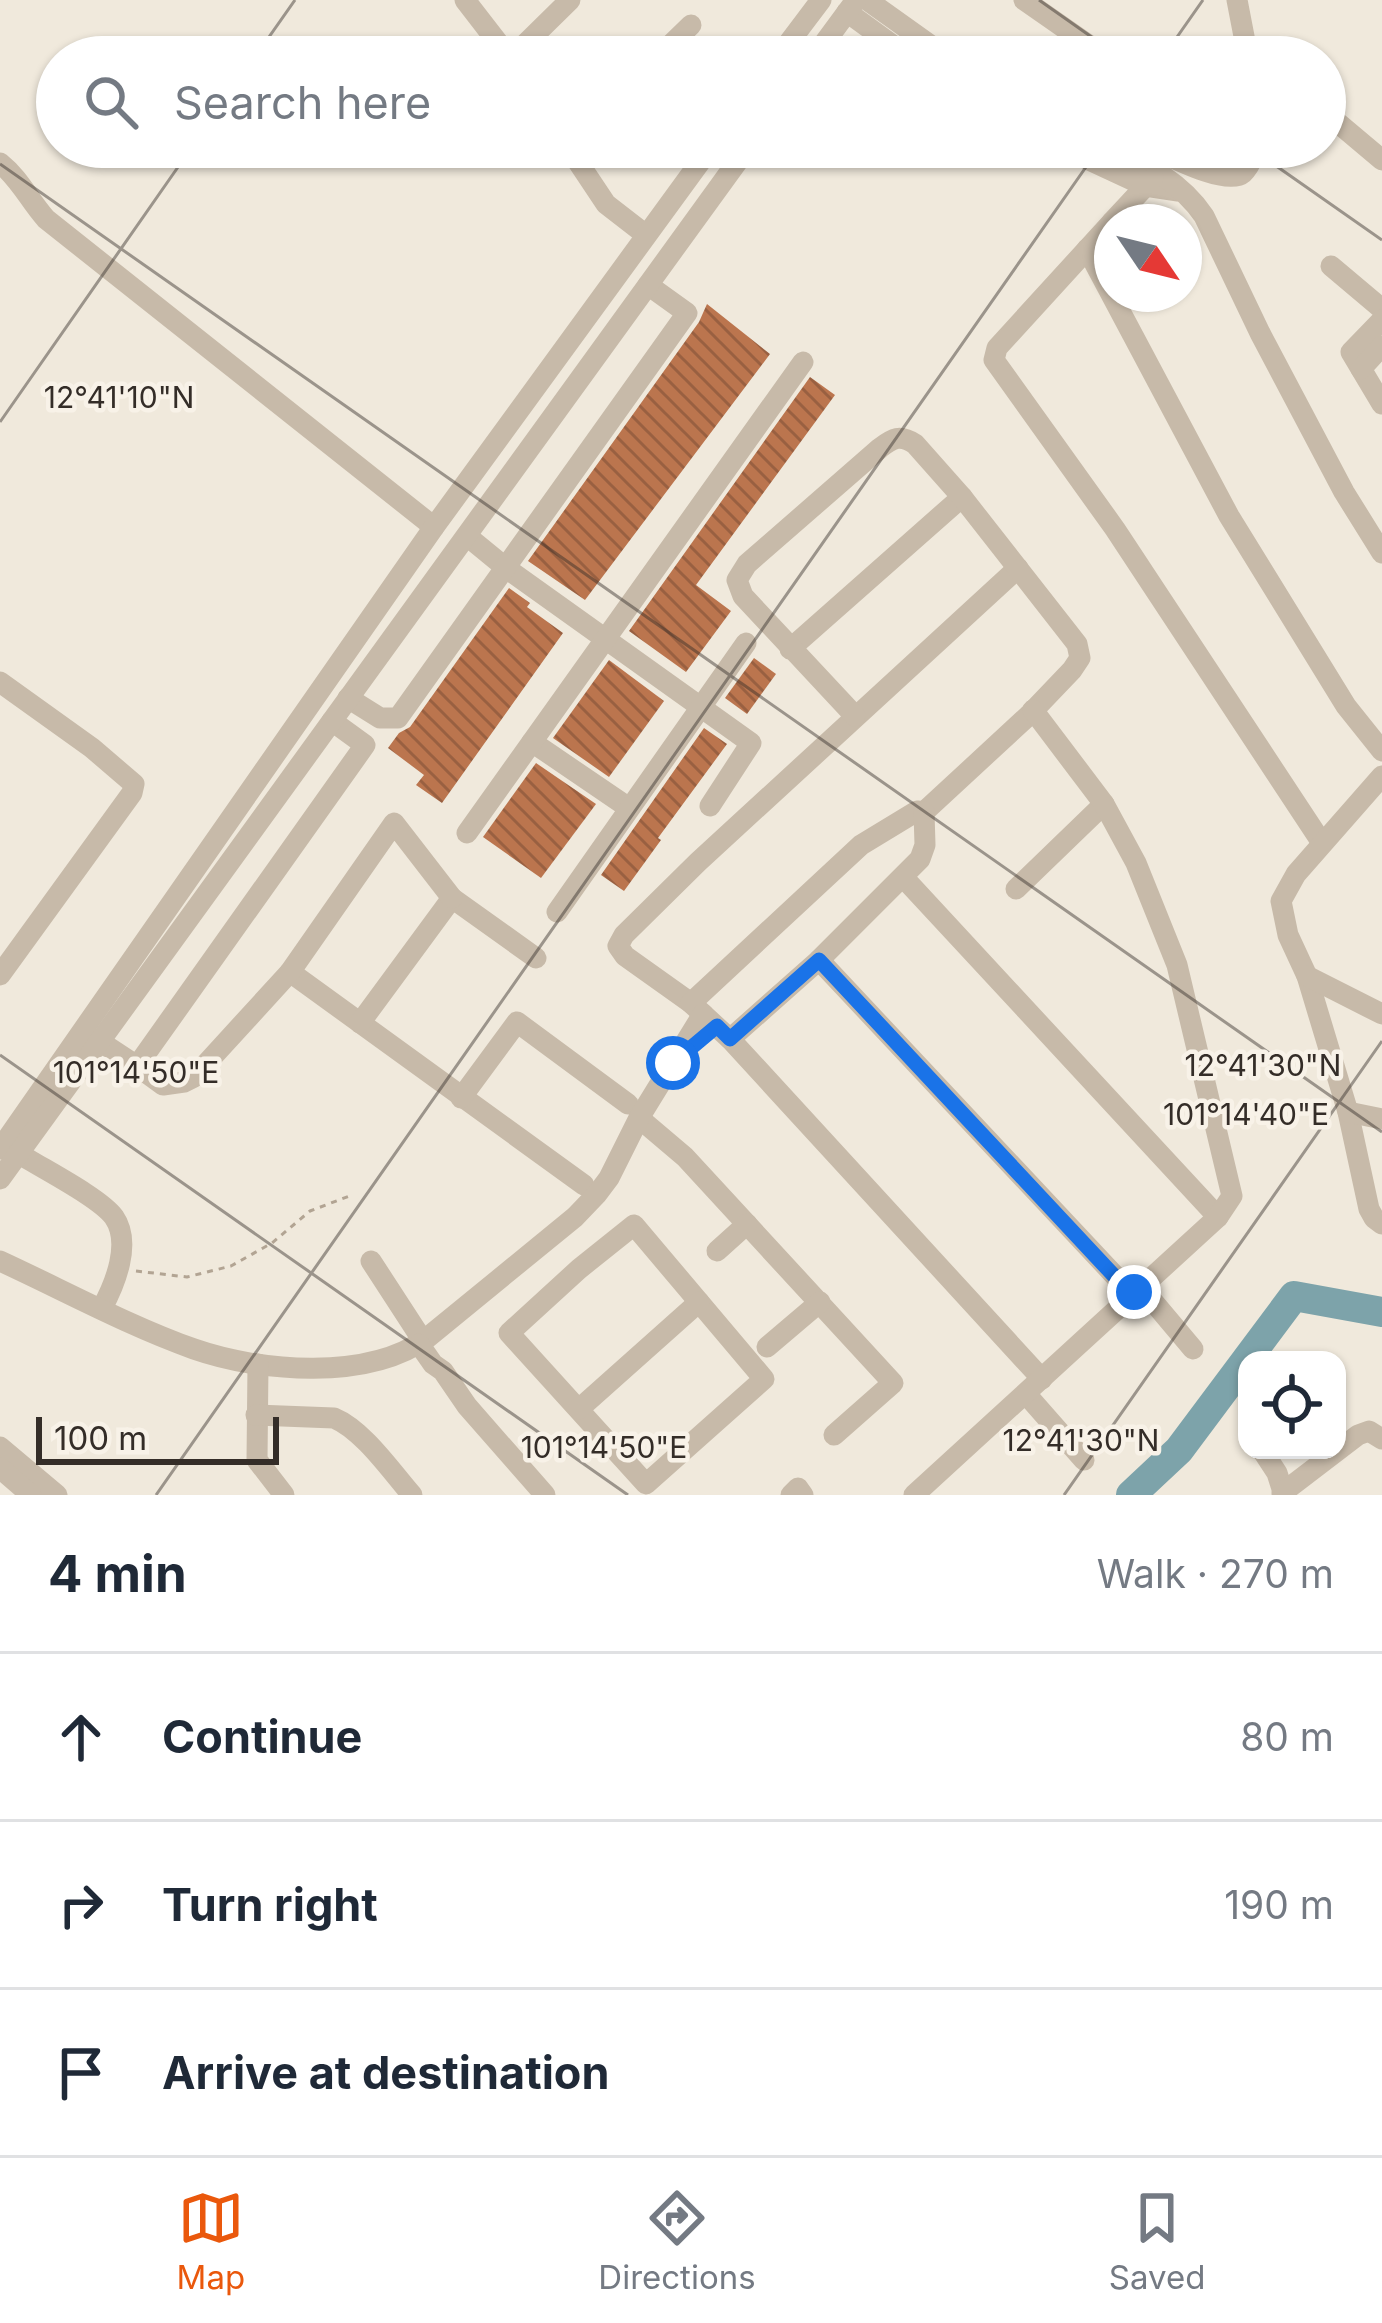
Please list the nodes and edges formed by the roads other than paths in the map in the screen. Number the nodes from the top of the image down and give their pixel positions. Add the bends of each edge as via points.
1 (465, 0) edge
2 (570, 0) edge
3 (821, 0) edge
4 (867, 0) edge
5 (1024, 0) edge
6 (1238, 0) edge
7 (852, 6) edge
8 (691, 25) dead end
9 (494, 36) edge
10 (533, 36) edge
11 (680, 36) edge
12 (794, 36) edge
13 (830, 36) edge
14 (886, 36) edge
15 (918, 36) edge
16 (1076, 36) edge
17 (1244, 36) edge
18 (1346, 130) edge
19 (1382, 160) edge
20 (0, 163) edge
21 (582, 168) edge
22 (695, 168) edge
23 (733, 168) edge
24 (1123, 168) edge
25 (1139, 168) edge
26 (1200, 168) edge
27 (1248, 168) edge
28 (1152, 178) junction
29 (1128, 204) edge
30 (646, 235) junction
31 (1094, 241) edge
32 (1087, 249) junction
33 (1331, 266) dead end
34 (649, 285) junction
35 (1382, 308) edge
36 (1382, 320) edge
37 (1382, 346) edge
38 (1356, 360) junction
39 (803, 362) dead end
40 (549, 369) junction
41 (575, 387) junction
42 (1382, 404) edge
43 (962, 497) junction
44 (434, 527) junction
45 (467, 536) junction
46 (1382, 554) edge
47 (506, 568) junction
48 (1018, 568) junction
49 (606, 640) junction
50 (746, 643) dead end
51 (790, 649) junction
52 (0, 682) edge
53 (348, 698) junction
54 (700, 705) junction
55 (1034, 710) junction
56 (855, 716) junction
57 (332, 721) junction
58 (532, 742) junction
59 (1382, 751) edge
60 (1382, 776) edge
61 (1104, 804) junction
62 (710, 806) dead end
63 (629, 808) junction
64 (924, 812) junction
65 (467, 832) dead end
66 (1322, 843) junction
67 (903, 877) junction
68 (1016, 889) dead end
69 (452, 898) junction
70 (557, 911) dead end
71 (536, 958) dead end
72 (819, 960) junction
73 (290, 972) junction
74 (0, 975) edge
75 (1307, 976) junction
76 (1382, 1014) edge
77 (710, 1021) junction
78 (360, 1023) junction
79 (99, 1041) junction
80 (141, 1061) junction
81 (461, 1098) junction
82 (634, 1111) junction
83 (1348, 1112) junction
84 (1382, 1119) edge
85 (9, 1151) edge
86 (0, 1178) edge
87 (584, 1185) dead end
88 (1218, 1217) junction
89 (747, 1223) junction
90 (1382, 1224) edge
91 (544, 1242) junction
92 (717, 1251) dead end
93 (371, 1261) dead end
94 (0, 1262) edge
95 (572, 1275) junction
96 (1137, 1289) junction
97 (699, 1302) junction
98 (820, 1302) junction
99 (101, 1308) junction
100 (423, 1341) junction
101 (767, 1347) dead end
102 (1193, 1349) dead end
103 (258, 1364) junction
104 (1034, 1386) junction
105 (579, 1409) junction
106 (256, 1415) junction
107 (834, 1435) dead end
108 (1382, 1439) edge
109 (0, 1447) edge
110 (1268, 1459) edge
111 (1084, 1460) dead end
112 (0, 1468) edge
113 (1288, 1488) edge
114 (31, 1495) edge
115 (57, 1495) edge
116 (284, 1495) edge
117 (412, 1495) edge
118 (545, 1495) edge
119 (791, 1495) edge
120 (803, 1495) edge
121 (914, 1495) edge

1 - 9 street
2 - 10 street
3 - 12 street
4 - 15 street
5 - 16 street
6 - 17 street
7 - 13 street
7 - 14 street
8 - 11 street
18 - 19 street
20 - 44 street via 46,218
21 - 30 street via 606,204
22 - 30 street
23 - 34 street
24 - 28 street
25 - 28 street
26 - 27 street via 1225,178
28 - 29 street
28 - 46 street via 1197,206 1211,228
30 - 40 street
31 - 32 street
32 - 59 street via 1229,516
32 - 66 street via 994,360
33 - 35 street
34 - 41 street
34 - 47 street via 687,313
36 - 38 street
37 - 38 street
38 - 42 street
39 - 49 street
40 - 41 street
40 - 44 street
41 - 45 street
43 - 48 street
43 - 51 street
43 - 51 street via 915,444 898,437 742,568 739,591
44 - 85 street
45 - 47 street
45 - 53 street
47 - 49 street
47 - 53 street via 398,718 380,718
48 - 55 street via 1080,654
48 - 56 street
49 - 54 street
49 - 58 street
50 - 54 street
51 - 56 street
52 - 74 street via 134,784
53 - 57 street
54 - 62 street via 751,742
54 - 63 street
55 - 61 street
55 - 64 street
56 - 77 street via 620,940 625,956
57 - 79 street
57 - 80 street via 365,745
58 - 63 street
58 - 65 street
60 - 66 street
61 - 68 street
61 - 88 street via 1178,965 1231,1186
63 - 70 street
64 - 67 street via 925,845
64 - 77 street via 861,844
66 - 75 street via 1281,901
67 - 72 street
67 - 88 street
69 - 71 street
69 - 73 street via 394,823
69 - 78 street
72 - 77 street
72 - 96 street via 1117,1279
73 - 78 street
73 - 80 street via 194,1077 173,1083
75 - 76 street
75 - 83 street
77 - 82 street
77 - 104 street
78 - 81 street
79 - 80 street
79 - 85 street
81 - 82 street via 517,1022
81 - 87 street
82 - 89 street
82 - 91 street via 620,1159 597,1194
83 - 84 street
83 - 90 street via 1369,1209
85 - 86 street
85 - 99 street via 109,1212 118,1227 118,1269
88 - 96 street
89 - 92 street
89 - 98 street
91 - 95 street
91 - 100 street
93 - 100 street
94 - 99 street
95 - 97 street via 634,1225
95 - 105 street via 509,1333
96 - 102 street
96 - 104 street
97 - 105 street
97 - 105 street via 764,1379 646,1484
98 - 101 street
98 - 107 street via 893,1383
99 - 103 street via 196,1349
100 - 103 street via 345,1367
100 - 118 street via 433,1364
103 - 106 street
104 - 111 street
104 - 121 street
106 - 116 street via 257,1460
106 - 117 street via 341,1421
108 - 113 street via 1358,1435
109 - 115 street
110 - 113 street
112 - 114 street
119 - 120 street

